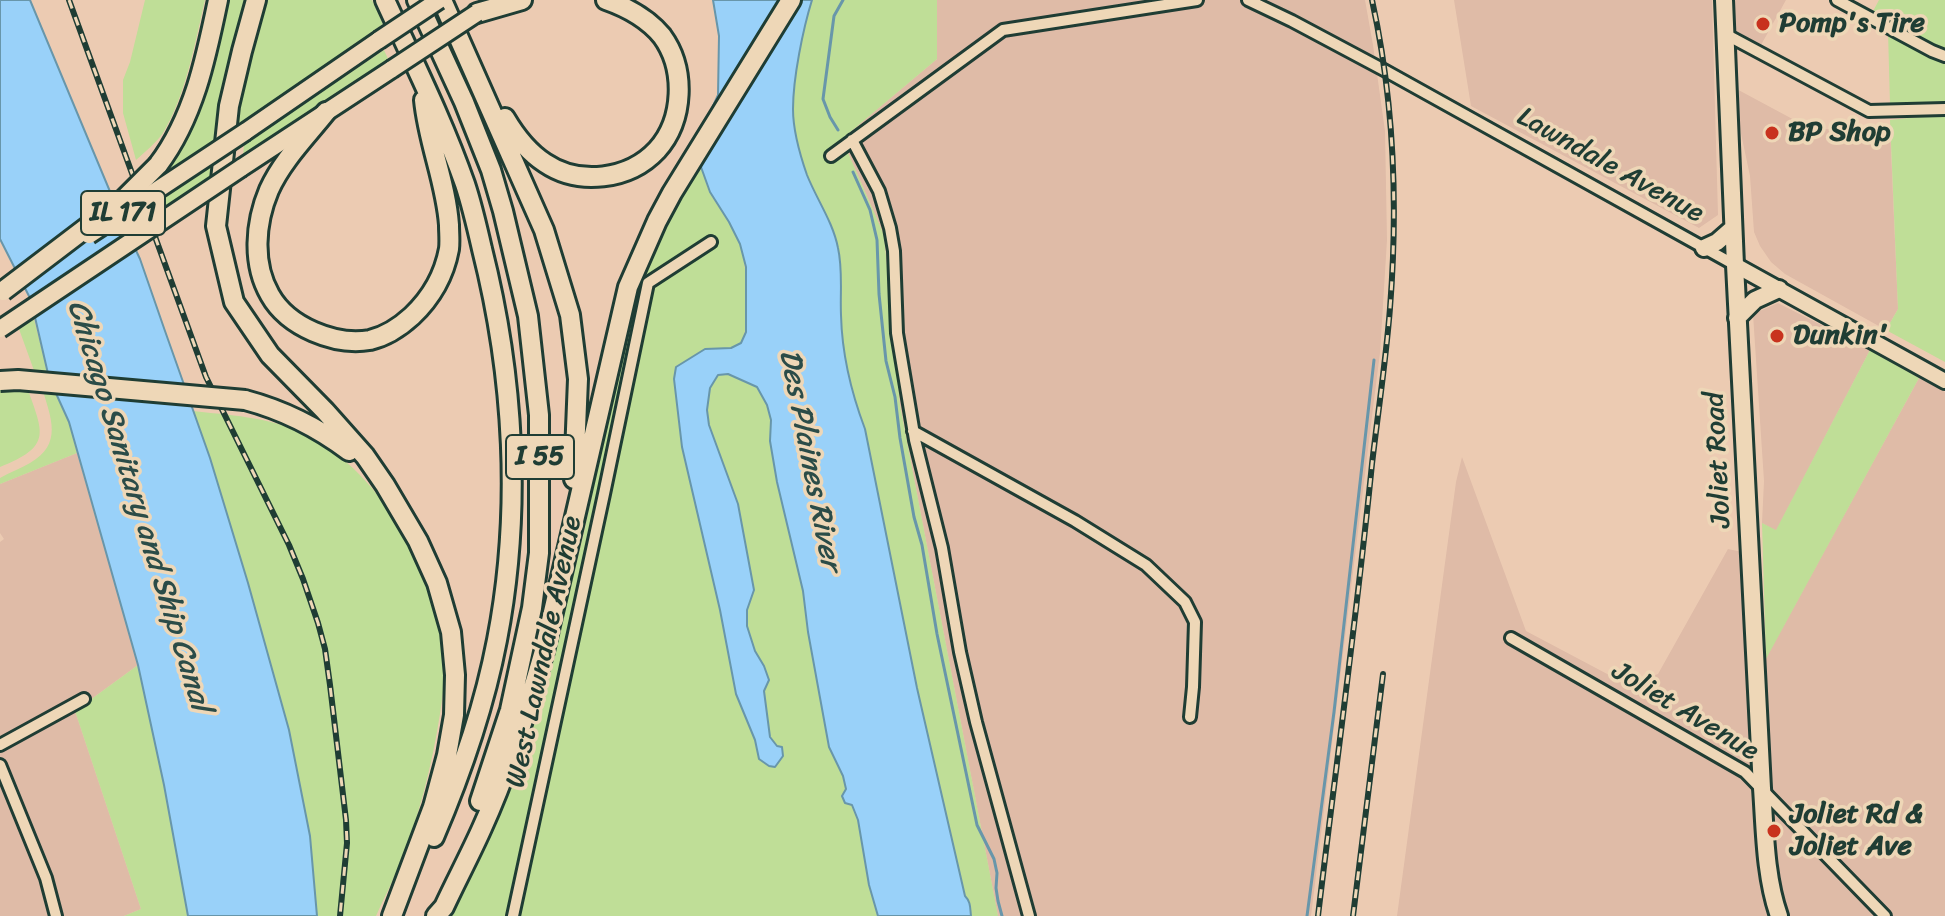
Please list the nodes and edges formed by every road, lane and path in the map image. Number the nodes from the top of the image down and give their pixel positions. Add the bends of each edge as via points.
1 (218, 0) edge
2 (256, 0) edge
3 (385, 0) edge
4 (417, 0) edge
5 (441, 0) edge
6 (496, 0) edge
7 (522, 0) edge
8 (606, 0) edge
9 (791, 0) edge
10 (1197, 0) edge
11 (1248, 0) edge
12 (1724, 0) edge
13 (1837, 0) edge
14 (477, 13) junction
15 (1725, 34) junction
16 (1945, 56) edge
17 (474, 72) junction
18 (422, 82) junction
19 (1945, 109) edge
20 (326, 112) junction
21 (852, 140) junction
22 (831, 156) dead end
23 (1733, 228) junction
24 (711, 242) dead end
25 (1704, 248) junction
26 (1735, 265) junction
27 (1779, 289) junction
28 (2, 293) edge
29 (1737, 318) junction
30 (0, 329) edge
31 (0, 381) edge
32 (1945, 381) edge
33 (913, 431) junction
34 (401, 512) junction
35 (568, 545) junction
36 (1511, 638) dead end
37 (84, 699) dead end
38 (1190, 717) dead end
39 (0, 745) edge
40 (0, 765) edge
41 (1762, 788) junction
42 (56, 916) edge
43 (392, 916) edge
44 (427, 916) edge
45 (436, 916) edge
46 (513, 916) edge
47 (1029, 916) edge
48 (1779, 916) edge
49 (1885, 916) edge

1 - 28 highway, bridge via 192,104 158,165 124,199
2 - 34 highway via 229,106 216,226 234,302 270,355 365,456
3 - 18 highway, I 55
4 - 44 highway, I 55 via 464,102 503,211 528,316 540,430 539,553 510,710 473,821
5 - 17 highway
5 - 28 main road, IL 171, bridge
6 - 14 main road, IL 171
7 - 14 highway
8 - 17 highway via 631,11 661,36 679,78 679,103 670,129 641,164 601,177 546,165 515,135
9 - 35 highway via 672,193 628,287
10 - 21 street via 1003,30
11 - 25 street, Lawndale Avenue
12 - 15 main road, Joliet Road
13 - 16 street
14 - 20 main road, IL 171, bridge
15 - 19 street via 1869,111
15 - 23 main road, Joliet Road
17 - 35 highway via 544,230 570,315 578,421
18 - 20 highway via 448,206 450,245 427,302 398,329 371,340 343,340 294,321 271,297 259,266 258,226 269,191
18 - 43 highway, I 55 via 465,184 493,291 507,384 510,535 497,640 473,733 428,850
20 - 30 main road, IL 171, bridge
21 - 22 street
21 - 33 street via 879,191 890,228 897,333
23 - 25 main road
23 - 26 main road, Joliet Road
24 - 46 street, West Lawndale Avenue via 648,283
25 - 26 street, Lawndale Avenue
26 - 27 street, Lawndale Avenue
26 - 29 main road, Joliet Road
27 - 29 main road via 1755,300
27 - 32 street, Lawndale Avenue
29 - 41 main road, Joliet Road
31 - 34 highway, bridge via 245,400 282,411 351,452
33 - 38 street via 1146,565 1185,602 1195,622
33 - 47 street via 973,708
34 - 43 highway via 437,583 451,632 455,675 447,755
35 - 45 highway via 544,651 510,759 483,827
36 - 41 street, Joliet Avenue via 1745,772
37 - 39 street
40 - 42 street
41 - 48 main road, Joliet Road via 1766,849
41 - 49 street, Joliet Avenue

